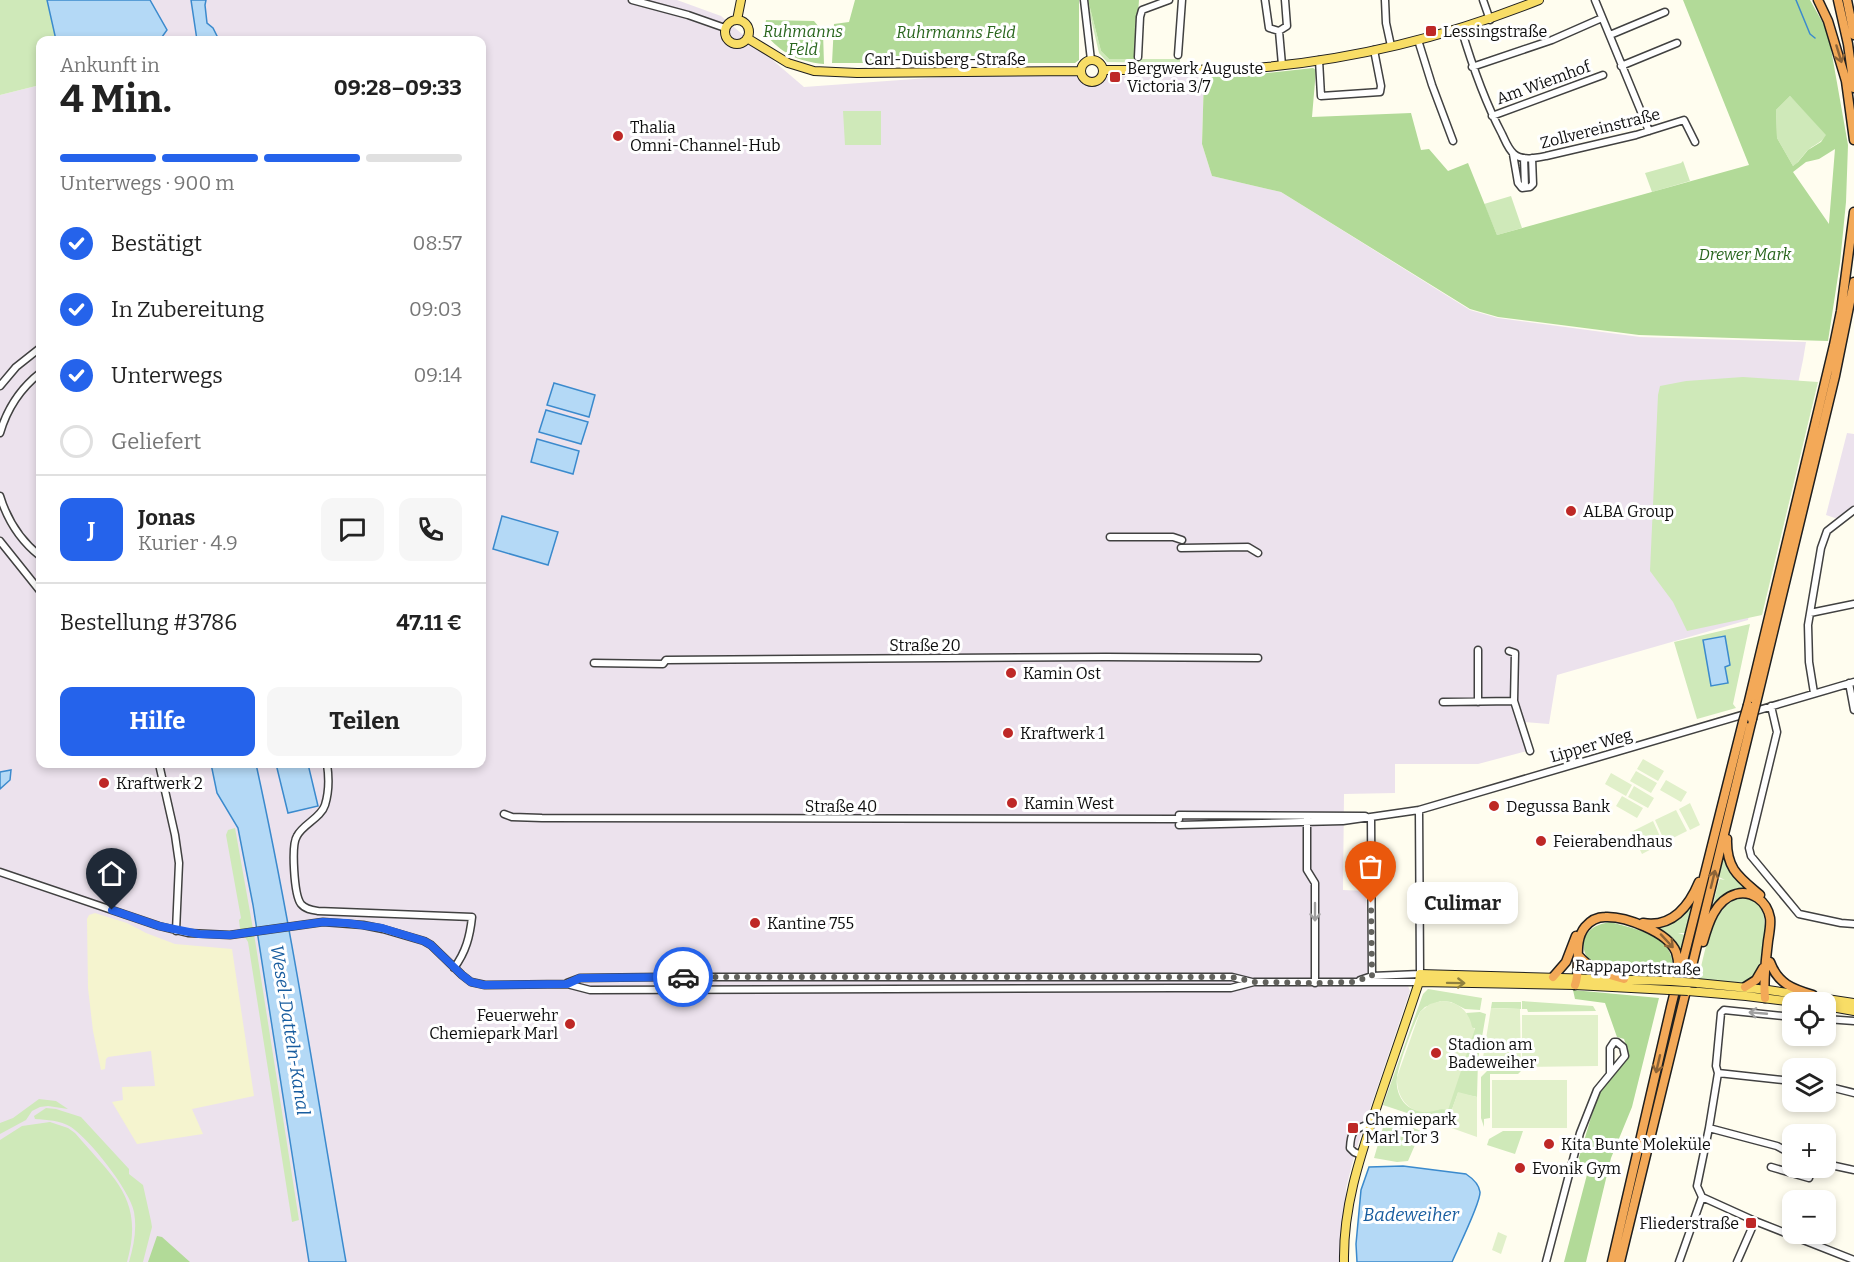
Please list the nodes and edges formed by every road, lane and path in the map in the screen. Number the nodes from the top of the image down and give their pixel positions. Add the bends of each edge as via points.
1 (632, 0) edge
2 (741, 0) edge
3 (1084, 0) edge
4 (1168, 0) edge
5 (1182, 0) edge
6 (1265, 0) edge
7 (1285, 0) edge
8 (1385, 0) edge
9 (1483, 0) edge
10 (1539, 0) edge
11 (1595, 0) edge
12 (1818, 0) edge
13 (1838, 0) edge
14 (1847, 0) edge
15 (1665, 12) dead end
16 (1602, 18) junction
17 (737, 20) junction
18 (1490, 20) junction
19 (725, 28) junction
20 (1461, 28) junction
21 (1279, 32) junction
22 (1854, 34) edge
23 (1610, 35) junction
24 (747, 38) junction
25 (1418, 40) junction
26 (1677, 43) dead end
27 (1391, 46) junction
28 (1374, 50) junction
29 (1178, 56) dead end
30 (1138, 57) dead end
31 (1091, 60) junction
32 (1319, 60) junction
33 (1282, 65) junction
34 (1621, 66) junction
35 (1472, 67) junction
36 (1103, 70) junction
37 (1081, 71) junction
38 (1603, 75) dead end
39 (1854, 88) edge
40 (1492, 116) junction
41 (1649, 131) junction
42 (1854, 140) edge
43 (1454, 141) dead end
44 (1695, 142) dead end
45 (1514, 154) junction
46 (1524, 158) junction
47 (1532, 158) junction
48 (1526, 188) junction
49 (1854, 212) edge
50 (1854, 282) edge
51 (1838, 345) junction
52 (36, 351) edge
53 (36, 377) edge
54 (0, 386) edge
55 (0, 433) edge
56 (0, 496) edge
57 (1854, 510) edge
58 (1110, 537) dead end
59 (1182, 540) dead end
60 (0, 541) edge
61 (1181, 548) dead end
62 (36, 552) edge
63 (1258, 553) dead end
64 (36, 586) edge
65 (1854, 604) edge
66 (1810, 613) junction
67 (1478, 650) dead end
68 (1509, 651) dead end
69 (1258, 657) dead end
70 (594, 663) dead end
71 (1852, 682) edge
72 (1814, 693) junction
73 (1514, 701) junction
74 (1443, 702) dead end
75 (1478, 702) junction
76 (1771, 706) junction
77 (1854, 710) edge
78 (1748, 720) junction
79 (1530, 752) dead end
80 (160, 768) edge
81 (327, 768) edge
82 (1732, 802) junction
83 (1419, 810) junction
84 (504, 814) dead end
85 (1371, 817) junction
86 (1307, 819) junction
87 (1716, 833) junction
88 (0, 872) edge
89 (1854, 924) edge
90 (176, 931) junction
91 (1574, 940) junction
92 (1578, 955) junction
93 (1768, 959) junction
94 (454, 968) junction
95 (1689, 976) junction
96 (1553, 977) junction
97 (1419, 978) junction
98 (1372, 979) junction
99 (1624, 979) junction
100 (1575, 981) junction
101 (1254, 982) junction
102 (1315, 983) junction
103 (567, 984) junction
104 (1745, 987) junction
105 (1766, 992) junction
106 (1804, 992) edge
107 (1782, 993) edge
108 (1782, 998) edge
109 (1836, 999) edge
110 (1854, 1003) edge
111 (1671, 1007) junction
112 (1836, 1008) edge
113 (1854, 1011) edge
114 (1782, 1016) edge
115 (1836, 1020) edge
116 (1854, 1021) edge
117 (1610, 1073) dead end
118 (1718, 1073) junction
119 (1782, 1080) edge
120 (1836, 1088) edge
121 (1854, 1093) edge
122 (1369, 1124) junction
123 (1709, 1128) junction
124 (1782, 1149) edge
125 (1361, 1155) junction
126 (1836, 1166) edge
127 (1771, 1167) dead end
128 (1782, 1170) edge
129 (1854, 1170) edge
130 (1702, 1197) junction
131 (1755, 1221) junction
132 (1854, 1260) edge
133 (1344, 1262) edge
134 (1546, 1262) edge
135 (1612, 1262) edge
136 (1620, 1262) edge
137 (1679, 1262) edge
138 (1737, 1262) edge

1 - 19 street
2 - 17 main road
3 - 31 street
4 - 30 street via 1142,10
5 - 29 street
6 - 21 street via 1269,28
7 - 21 street via 1287,27
8 - 27 street
9 - 18 street
10 - 18 main road
11 - 16 street
12 -> 42 highway via 1846,81
13 - 39 highway
14 - 22 highway
15 - 23 street
16 - 23 street
16 - 35 street via 1563,36
17 - 19 main road
17 - 24 main road via 747,27
18 - 20 main road
19 - 24 main road via 732,43
20 - 25 main road
20 - 35 street
21 - 33 street
23 - 34 street
24 - 37 main road, Carl-Duisberg-Straße via 788,63 814,71
25 - 27 main road
25 - 43 street
26 - 34 street
27 - 28 main road
28 - 32 main road
28 - 32 street via 1380,92 1321,96
31 - 36 main road via 1100,63
31 - 37 main road via 1084,62
32 - 33 main road
33 - 36 main road
34 - 41 street
35 - 40 street
36 - 37 main road via 1101,78 1093,82 1084,79
38 - 40 street, Am Wiemhof
40 - 45 street
41 - 44 street, Zollvereinstraße via 1683,120
41 - 47 street, Zollvereinstraße
45 - 46 street, Zollvereinstraße
45 - 48 street via 1518,183
46 - 47 street, Zollvereinstraße
46 - 48 street, Zollvereinstraße
47 - 48 street, Zollvereinstraße via 1534,183
49 - 51 highway
50 - 51 highway
51 - 78 highway, bridge
52 - 54 street
53 - 55 street via 11,407
56 - 62 street via 7,514
57 - 66 street via 1823,538
58 - 59 street
60 - 64 street
61 - 63 street via 1248,547
65 - 66 street
66 - 72 street via 1808,644
67 - 75 street
68 - 73 street via 1515,653
69 - 70 street, Straße 20
71 - 72 street, Lipper Weg
71 - 77 street
72 - 76 street, Lipper Weg
73 - 75 street
73 - 79 street
74 - 75 street
76 - 83 street, Lipper Weg
76 - 89 street via 1777,732 1749,848 1751,856 1799,914
78 - 82 highway
78 - 87 highway
80 - 90 street via 179,863
81 - 94 street via 324,808 300,831 293,845 301,904 318,911 472,917 465,951
82 - 93 highway via 1728,858 1738,876 1772,910
95 -> 82 highway
83 - 85 street, Lipper Weg
83 - 97 street
84 - 86 street, Straße 40 via 513,818
85 - 86 street, Lipper Weg
85 - 98 street
86 -> 102 street via 1307,870 1316,883
87 - 91 highway via 1697,886 1683,911 1654,924 1616,914 1599,914 1584,922
87 - 111 highway
88 - 90 street
90 - 94 street via 230,935 310,923 363,925 431,945
91 - 96 highway via 1566,962
91 - 100 highway
92 - 99 highway via 1599,972
92 - 100 highway
92 -> 111 highway via 1582,930 1598,918 1616,918 1659,933 1677,957
93 - 95 highway via 1770,918 1766,908 1753,895 1733,895 1716,908
93 - 104 highway via 1758,977
93 - 105 highway
93 - 106 highway via 1777,977
94 - 103 street via 471,982 491,985
95 - 136 highway
96 - 97 main road, Rappaportstraße
96 - 100 main road, Rappaportstraße
97 - 98 street
97 -> 100 main road, Rappaportstraße
97 - 122 main road
98 - 102 street
99 - 100 main road, Rappaportstraße
99 - 104 main road, Rappaportstraße, bridge
100 - 105 main road, Rappaportstraße, bridge via 1669,990
101 - 102 street
101 - 103 street via 1232,988 590,990
101 - 103 street via 1232,977 634,977 580,978
104 - 105 main road, Rappaportstraße
105 - 107 main road, Rappaportstraße
105 - 108 main road, Rappaportstraße
109 - 110 main road, Rappaportstraße
111 -> 135 highway
112 - 113 main road
114 -> 118 street via 1724,1010
115 - 116 street
117 - 134 street via 1597,1090 1580,1133
118 - 119 street
118 - 123 street
120 - 121 street
122 - 125 main road
122 - 125 street via 1351,1133 1352,1150
123 - 124 street
123 - 130 street via 1697,1186
125 - 133 main road via 1346,1211
126 - 129 street
127 - 128 street
130 - 131 street
130 - 137 street
131 - 132 street
131 - 138 street

